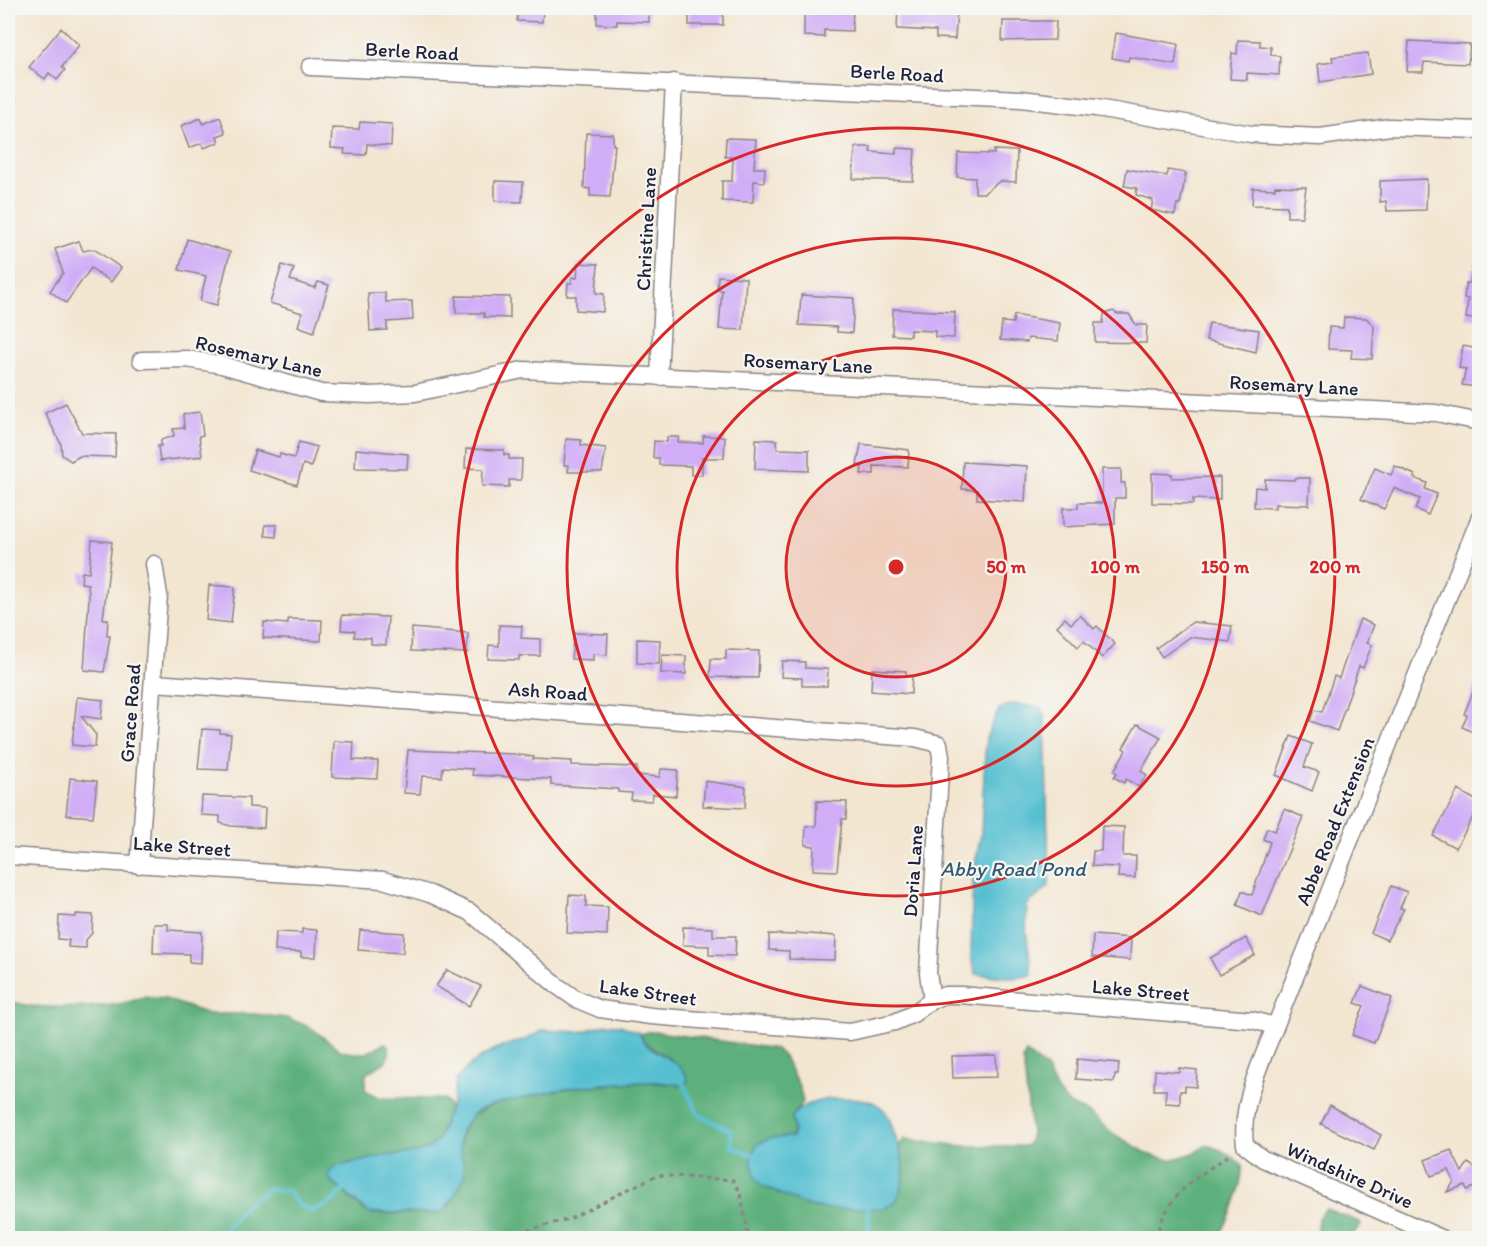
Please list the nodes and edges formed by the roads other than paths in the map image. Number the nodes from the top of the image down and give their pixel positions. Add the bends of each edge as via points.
1 (310, 67) dead end
2 (674, 82) junction
3 (1479, 130) edge
4 (141, 360) dead end
5 (659, 377) junction
6 (1479, 422) edge
7 (1479, 517) edge
8 (154, 564) dead end
9 (154, 684) junction
10 (939, 744) joint
11 (8, 856) edge
12 (140, 865) junction
13 (932, 1000) junction
14 (1275, 1026) junction
15 (1245, 1145) joint
16 (1441, 1239) edge

1 - 2 street, Berle Road
2 - 3 street, Berle Road via 1021,99 1251,134 1320,136 1390,127
2 - 5 street, Christine Lane
4 - 5 street, Rosemary Lane via 187,358 321,393 415,393 523,370
5 - 6 street, Rosemary Lane via 1436,413
7 - 14 street, Abbe Road Extension
8 - 9 street, Grace Road via 159,596
9 - 10 street, Ash Road via 915,738
9 - 12 street, Grace Road
10 - 13 street, Doria Lane via 928,973
11 - 12 street, Lake Street
12 - 13 street, Lake Street via 383,880 430,894 470,912 556,986 600,1009 850,1032 895,1022
13 - 14 street, Lake Street via 961,995 1252,1020
14 - 15 street, Abbe Road Extension via 1242,1124
15 - 16 street, Windshire Drive via 1263,1159

